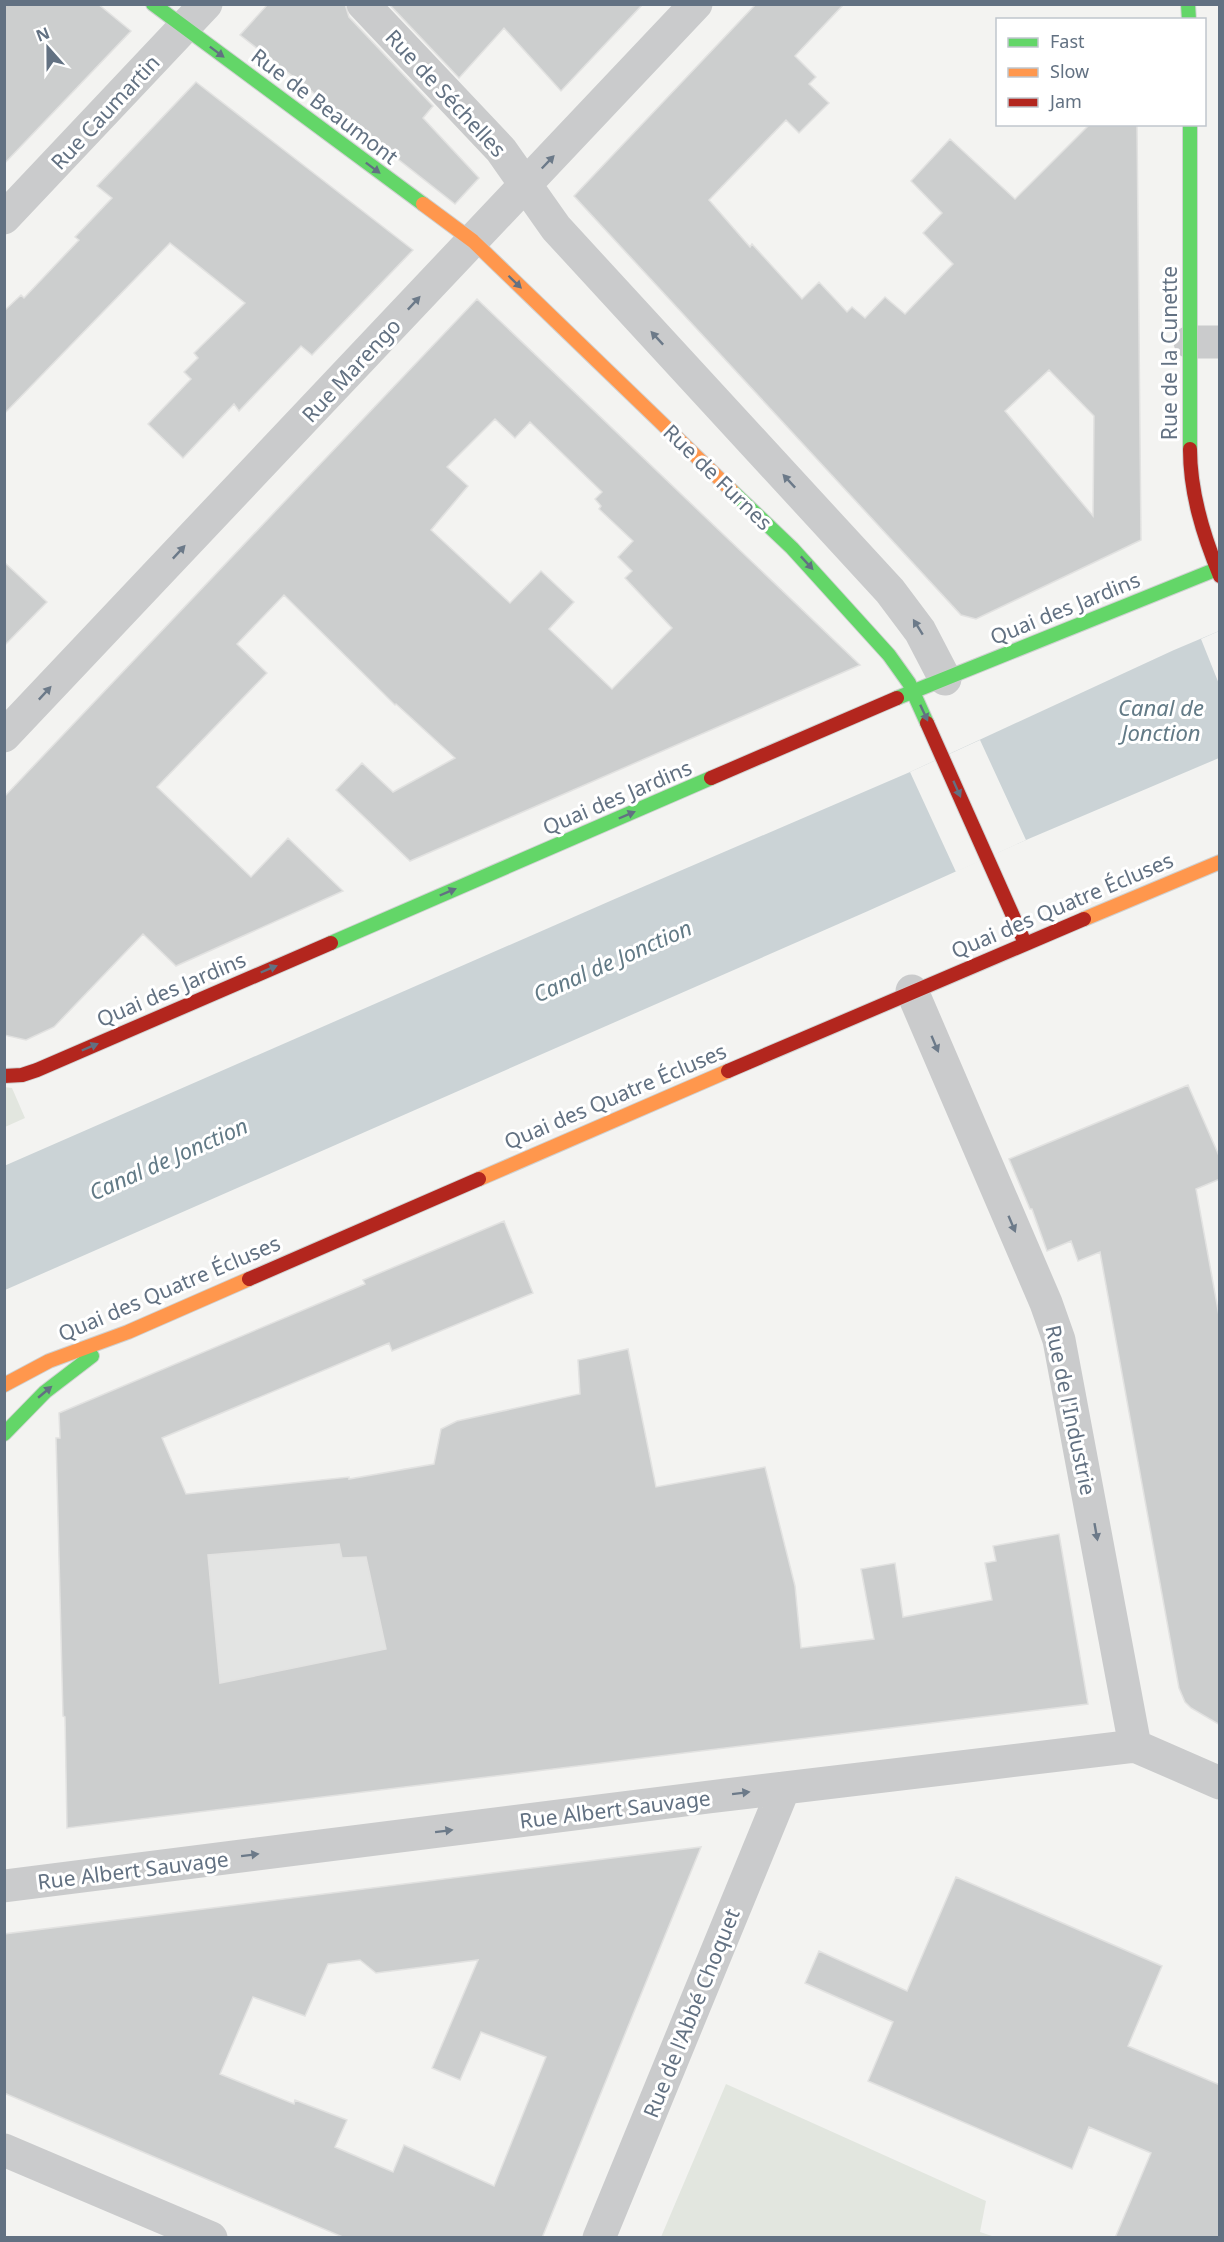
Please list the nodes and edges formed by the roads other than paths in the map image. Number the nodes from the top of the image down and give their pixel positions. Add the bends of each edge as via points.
1 (153, 4) edge
2 (206, 4) edge
3 (363, 4) edge
4 (696, 4) edge
5 (184, 28) junction
6 (1190, 126) edge
7 (526, 185) junction
8 (4, 218) edge
9 (473, 242) junction
10 (1205, 342) edge
11 (1218, 572) edge
12 (945, 679) junction
13 (914, 692) junction
14 (4, 736) edge
15 (1220, 862) edge
16 (1025, 943) junction
17 (912, 991) junction
18 (4, 1076) edge
19 (128, 1332) junction
20 (4, 1385) edge
21 (4, 1434) edge
22 (1135, 1746) junction
23 (1220, 1783) edge
24 (784, 1788) junction
25 (4, 1886) edge
26 (4, 2150) edge
27 (211, 2238) edge
28 (599, 2238) edge

1 - 5 street, Rue de Beaumont
2 - 5 street, Rue Caumartin
3 - 7 street, Rue de Séchelles via 501,150
7 -> 4 street, Rue Marengo
5 - 8 street, Rue Caumartin
5 -> 9 street, Rue de Beaumont
6 - 10 street, Rue de la Cunette
7 - 9 street, Rue Marengo
12 -> 7 street via 920,631 890,591 556,228
9 -> 13 street, Rue de Furnes via 807,563 889,655
14 -> 9 street, Rue Marengo
10 - 11 street, Rue de la Cunette via 1189,439 1192,490 1202,533
11 - 12 street, Quai des Jardins
12 - 13 street, Quai des Jardins
13 -> 16 street, Rue de Furnes
18 -> 13 street, Quai des Jardins via 37,1070
15 - 16 street, Quai des Quatre Écluses
16 - 17 street, Quai des Quatre Écluses
17 - 19 street, Quai des Quatre Écluses
17 -> 22 street, Rue de l'Industrie via 1059,1340
19 - 20 street, Quai des Quatre Écluses via 66,1353
21 -> 19 street via 46,1390
22 - 23 street
22 - 24 street, Rue Albert Sauvage
25 -> 24 street, Rue Albert Sauvage
24 - 28 street, Rue de l'Abbé Choquet
26 - 27 street

